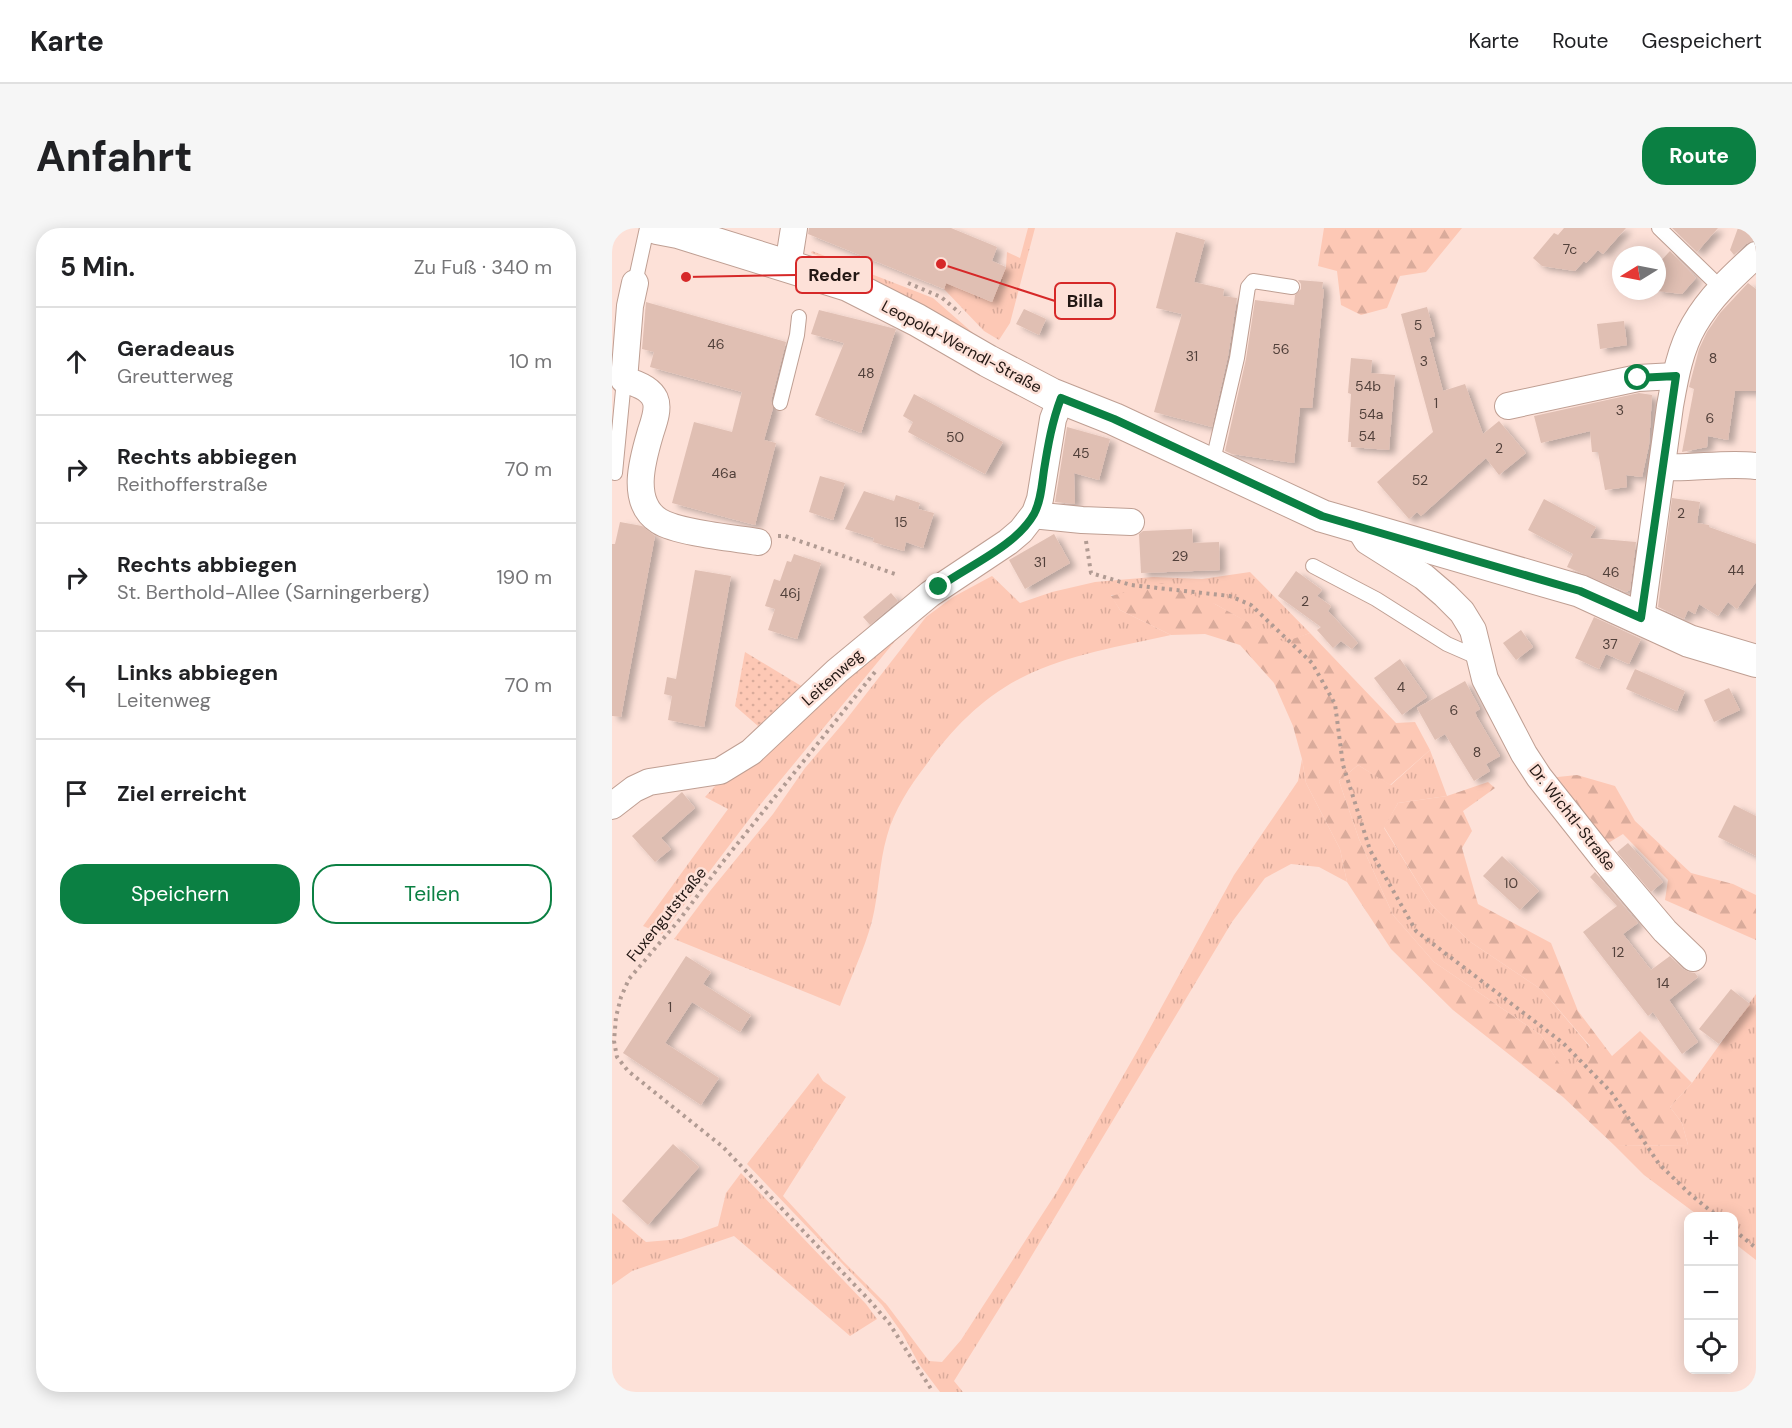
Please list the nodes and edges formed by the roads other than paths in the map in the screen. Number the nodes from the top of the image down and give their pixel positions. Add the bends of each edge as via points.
1 (647, 228) edge
2 (657, 228) edge
3 (794, 228) edge
4 (1659, 228) edge
5 (1755, 259) edge
6 (788, 266) junction
7 (635, 283) joint
8 (1292, 287) dead end
9 (1721, 288) junction
10 (799, 317) dead end
11 (1676, 376) junction
12 (624, 380) junction
13 (1061, 398) junction
14 (780, 403) dead end
15 (1509, 406) dead end
16 (1212, 465) junction
17 (1756, 466) edge
18 (1663, 467) junction
19 (615, 473) dead end
20 (1035, 513) junction
21 (1131, 522) dead end
22 (1359, 528) junction
23 (758, 542) road end
24 (1313, 566) dead end
25 (1641, 618) junction
26 (1479, 658) junction
27 (1756, 661) edge
28 (612, 806) edge
29 (1693, 958) dead end

1 - 7 lane
2 - 6 street, Leopold-Werndl-Straße
3 - 6 street
4 - 9 lane
5 - 9 street
6 - 13 street, Leopold-Werndl-Straße via 848,285
7 - 12 street
8 - 16 lane via 1253,281 1248,287 1237,358
9 - 11 street via 1693,326
10 - 14 lane
11 - 15 street via 1638,378
11 - 18 street
12 - 19 lane
12 - 23 street via 636,383 656,400 639,484 648,512 675,528
13 - 16 street, Leopold-Werndl-Straße
13 - 20 street, Leitenweg via 1053,419
16 - 22 street, Leopold-Werndl-Straße via 1305,509
17 - 18 street
18 - 25 street
20 - 21 street
20 - 28 street, Leitenweg via 1008,542 930,594 837,671 751,752 720,771 649,782
22 - 25 street, Leopold-Werndl-Straße via 1580,591
22 - 26 street, Dr. Wichtl-Straße via 1367,541 1424,577 1462,612 1473,630
24 - 26 lane via 1376,599 1447,644
25 - 27 street, Leopold-Werndl-Straße via 1689,641
26 - 29 street, Dr. Wichtl-Straße via 1485,679 1539,777 1665,931

